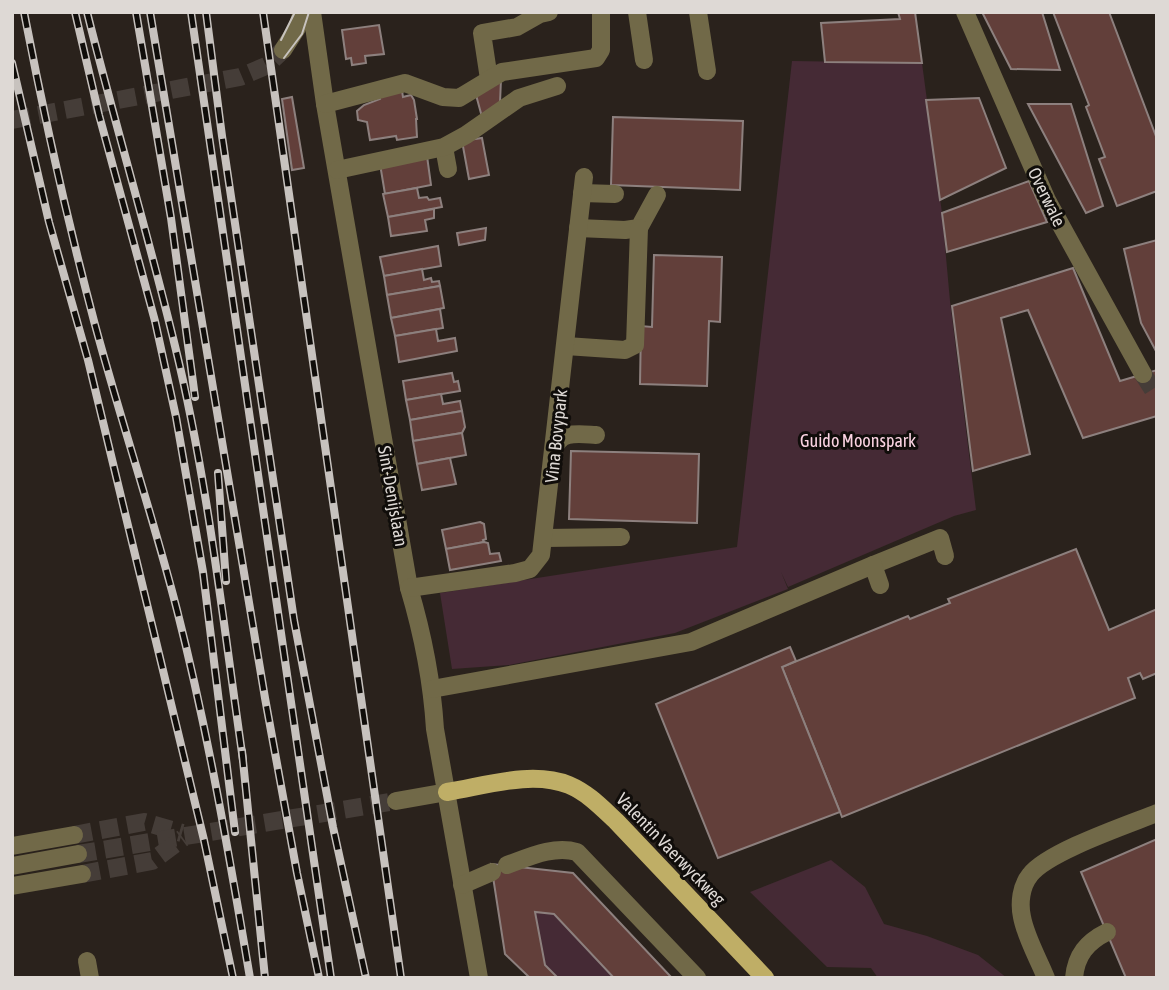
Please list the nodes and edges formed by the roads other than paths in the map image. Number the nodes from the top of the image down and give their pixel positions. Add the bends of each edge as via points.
1 (302, 12) edge
2 (312, 12) edge
3 (549, 12) edge
4 (601, 12) edge
5 (637, 12) edge
6 (698, 12) edge
7 (965, 12) edge
8 (283, 50) tunnel mouth
9 (644, 60) dead end
10 (707, 71) dead end
11 (489, 79) junction
12 (557, 86) dead end
13 (325, 104) junction
14 (444, 146) junction
15 (448, 169) dead end
16 (337, 170) junction
17 (615, 194) dead end
18 (657, 195) dead end
19 (578, 228) junction
20 (639, 228) junction
21 (566, 346) junction
22 (1143, 374) tunnel mouth
23 (596, 435) dead end
24 (554, 450) junction
25 (621, 537) dead end
26 (545, 538) junction
27 (945, 556) dead end
28 (873, 565) junction
29 (880, 585) dead end
30 (409, 588) junction
31 (432, 689) junction
32 (447, 792) junction
33 (396, 801) tunnel mouth
34 (1157, 813) edge
35 (74, 835) tunnel mouth
36 (12, 846) edge
37 (78, 854) tunnel mouth
38 (12, 866) edge
39 (82, 874) tunnel mouth
40 (462, 885) junction
41 (12, 886) edge
42 (1107, 932) dead end
43 (479, 978) edge
44 (697, 978) edge
45 (765, 978) edge
46 (1046, 978) edge
47 (1074, 978) edge

1 - 8 street
2 - 13 street, Sint-Denijslaan
3 - 11 street via 517,27 482,33
4 - 11 street via 601,50 596,58 502,72
5 - 9 street
6 - 10 street
7 - 22 street, Overwale via 1047,200
11 - 13 street via 459,98 405,83
12 - 14 street via 519,98
13 - 16 street, Sint-Denijslaan
14 - 15 street
14 - 16 street
16 - 30 street, Sint-Denijslaan
17 - 19 street, Vina Bovypark via 583,185
18 - 20 street
19 - 20 street
19 - 21 street, Vina Bovypark
20 - 21 street via 635,345 625,350
21 - 24 street, Vina Bovypark
23 - 24 street via 563,437
24 - 26 street, Vina Bovypark
25 - 26 street
26 - 30 street, Vina Bovypark via 538,560 522,572
27 - 28 street via 940,538
28 - 29 street
28 - 31 street via 691,642
30 - 31 street, Sint-Denijslaan
31 - 32 street, Sint-Denijslaan
32 - 33 street
32 - 40 street, Sint-Denijslaan
32 - 45 main road, Valentin Vaerwyckweg via 545,779 592,798
34 - 46 street via 1052,857 1030,875 1021,899 1021,915
35 - 36 street
37 - 38 street
39 - 41 street
40 - 43 street, Sint-Denijslaan
40 - 44 street via 551,850 577,852
42 - 47 street via 1083,950

